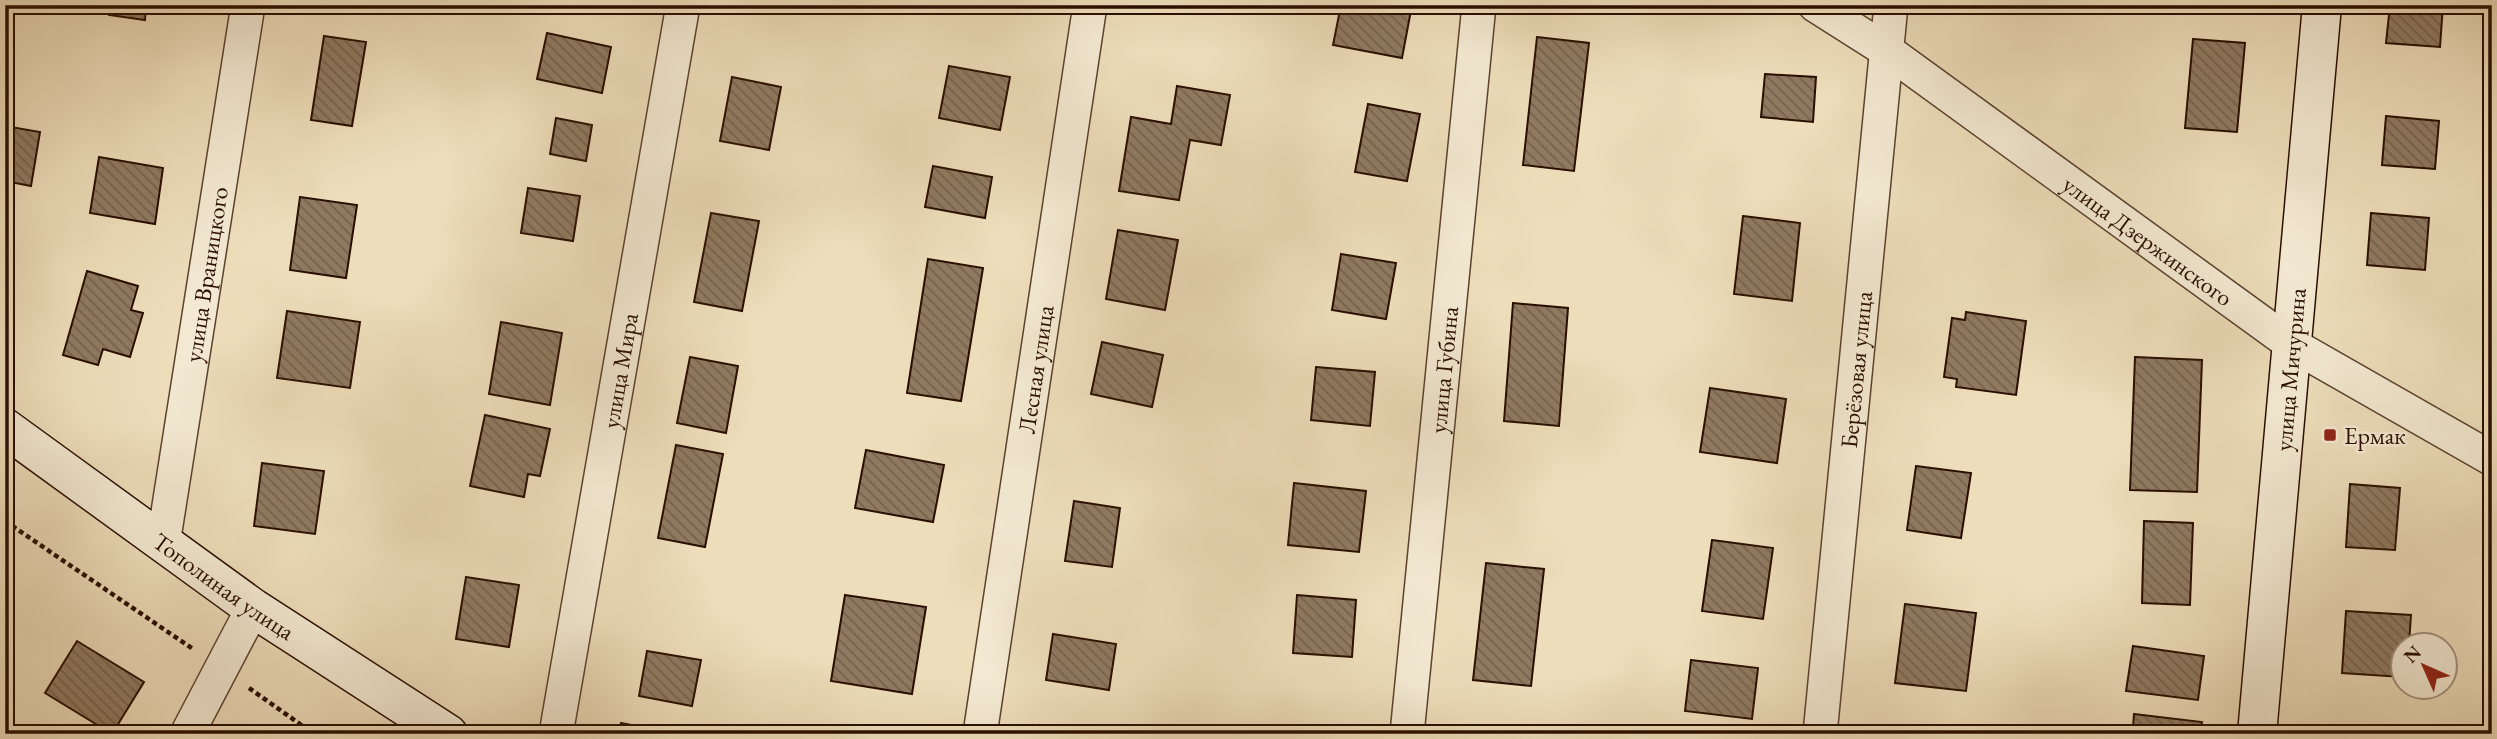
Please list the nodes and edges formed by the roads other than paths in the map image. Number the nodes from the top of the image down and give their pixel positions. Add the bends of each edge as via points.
1 (248, 5) edge
2 (683, 5) edge
3 (1090, 5) edge
4 (1479, 5) edge
5 (1815, 5) edge
6 (1891, 5) edge
7 (2322, 5) edge
8 (1888, 52) junction
9 (2291, 344) junction
10 (5, 428) edge
11 (2492, 459) edge
12 (163, 544) junction
13 (253, 608) junction
14 (187, 734) edge
15 (448, 734) edge
16 (556, 734) edge
17 (980, 734) edge
18 (1407, 734) edge
19 (1820, 734) edge
20 (2257, 734) edge

1 - 12 street, улица Враницкого
2 - 16 street, улица Мира
3 - 17 street, Лесная улица
4 - 18 street, улица Губина
5 - 8 street, улица Дзержинского
6 - 8 street, Берёзовая улица
7 - 9 street, улица Мичурина
8 - 9 street, улица Дзержинского
8 - 19 street, Берёзовая улица
9 - 11 street, улица Дзержинского
9 - 20 street, улица Мичурина
10 - 12 street, Тополиная улица
12 - 13 street, Тополиная улица
13 - 14 street
13 - 15 street, Тополиная улица

